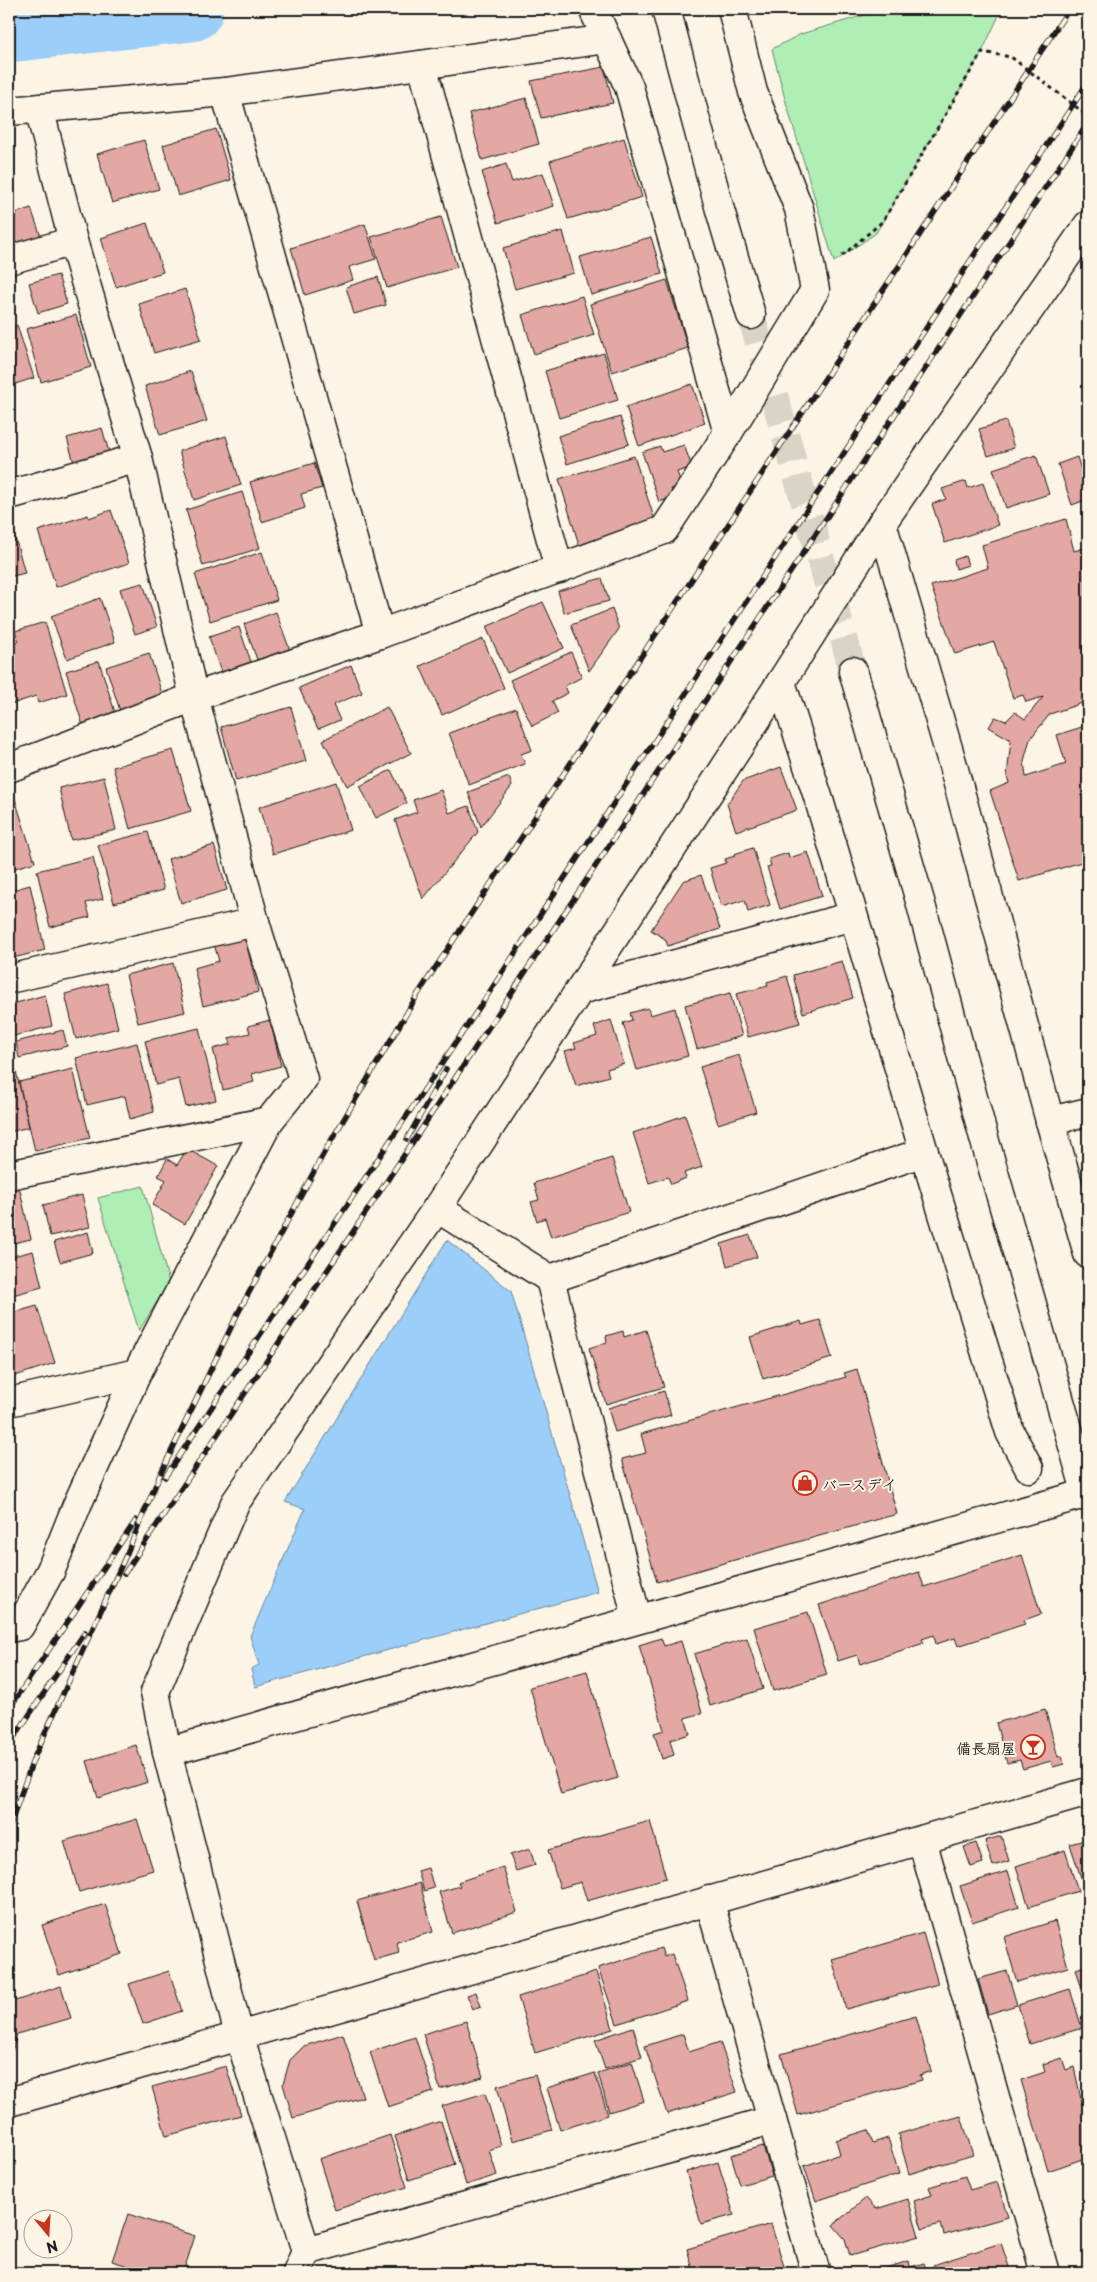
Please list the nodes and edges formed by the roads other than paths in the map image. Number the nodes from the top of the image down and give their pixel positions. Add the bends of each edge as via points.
1 (732, 9) edge
2 (667, 10) edge
3 (599, 22) edge
4 (422, 65) junction
5 (225, 92) junction
6 (39, 108) junction
7 (9, 111) edge
8 (1088, 225) edge
9 (73, 241) junction
10 (9, 260) edge
11 (751, 315) tunnel mouth
12 (728, 433) junction
13 (138, 458) junction
14 (9, 495) edge
15 (882, 523) junction
16 (559, 569) junction
17 (380, 634) junction
18 (853, 671) tunnel mouth
19 (781, 682) junction
20 (194, 697) junction
21 (9, 768) edge
22 (853, 916) junction
23 (255, 922) junction
24 (9, 979) edge
25 (580, 990) junction
26 (1088, 1112) edge
27 (269, 1121) junction
28 (1050, 1121) junction
29 (924, 1152) junction
30 (9, 1175) edge
31 (437, 1208) junction
32 (1088, 1254) edge
33 (550, 1279) junction
34 (137, 1373) junction
35 (9, 1402) edge
36 (1029, 1468) dead end
37 (1088, 1495) edge
38 (637, 1620) junction
39 (9, 1628) edge
40 (167, 1752) junction
41 (1088, 1792) edge
42 (922, 1840) junction
43 (709, 1900) junction
44 (240, 2035) junction
45 (9, 2102) edge
46 (772, 2120) junction
47 (302, 2262) edge
48 (816, 2273) edge
49 (1045, 2273) edge

1 - 12 street via 752,92 799,209 816,290
2 - 11 street
3 - 4 street
3 - 12 street via 629,87
4 - 5 street
4 - 16 street
5 - 6 street
5 - 17 street
6 - 7 street
6 - 9 street
8 - 15 street
9 - 10 street
9 - 13 street
12 - 16 street via 664,530
13 - 14 street
13 - 20 street
15 - 19 street
15 - 28 street via 952,762
16 - 17 street
17 - 20 street
18 - 37 street
19 - 22 street
19 - 25 street
20 - 21 street
20 - 23 street
22 - 25 street
22 - 29 street
23 - 24 street
23 - 27 street via 303,1079
25 - 31 street
26 - 28 street
27 - 30 street
27 - 34 street
28 - 32 street
29 - 33 street
29 - 36 street via 1010,1432
31 - 33 street
31 - 40 street via 235,1503 155,1692
33 - 38 street
34 - 35 street
34 - 39 street via 51,1570 20,1626
37 - 38 street
38 - 40 street
40 - 44 street
41 - 42 street
42 - 43 street
42 - 49 street
43 - 44 street
43 - 46 street
44 - 45 street
44 - 47 street
46 - 47 street
46 - 48 street

